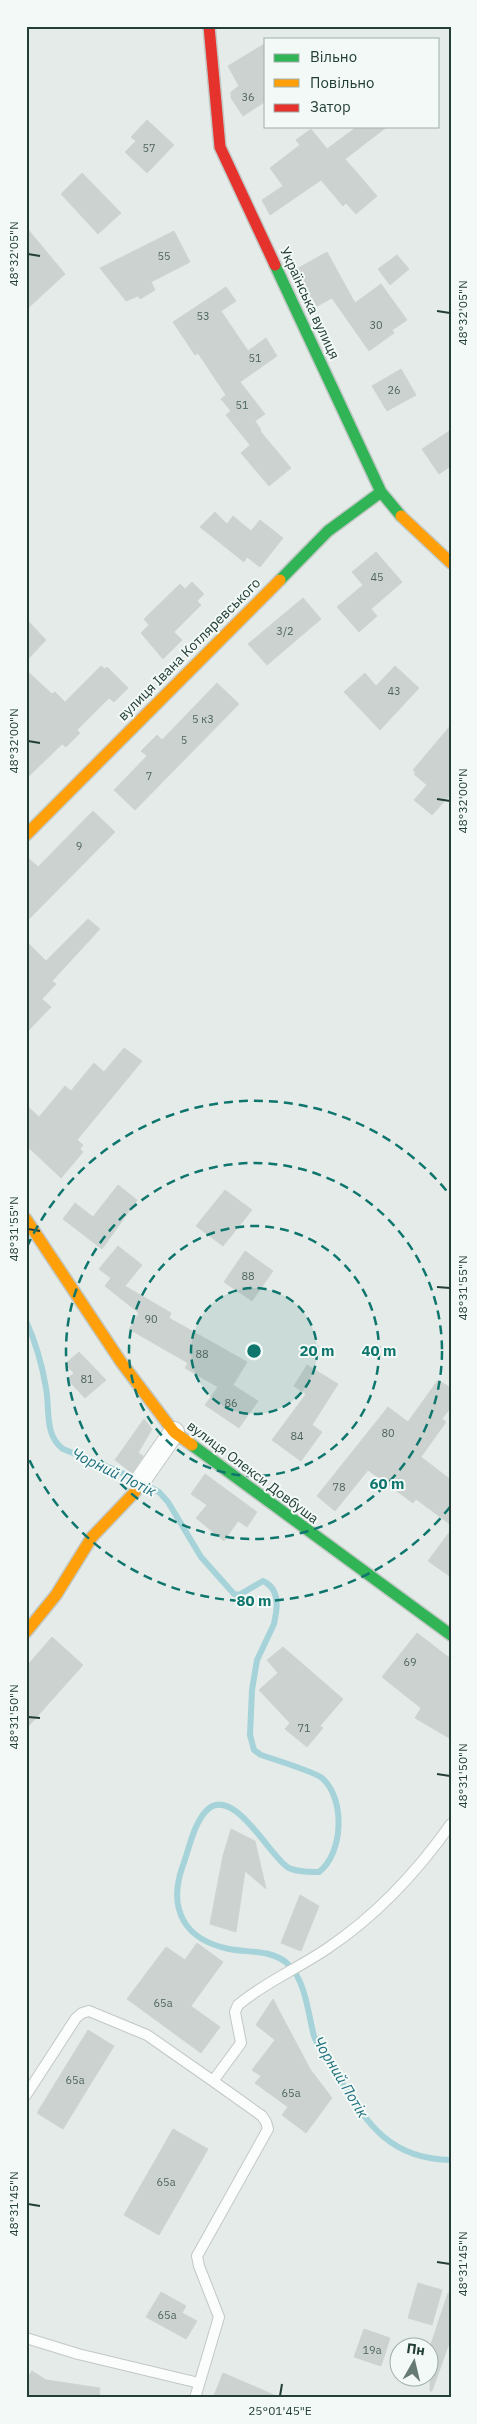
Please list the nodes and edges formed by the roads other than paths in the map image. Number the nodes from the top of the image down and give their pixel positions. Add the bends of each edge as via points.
1 (208, 26) edge
2 (381, 492) junction
3 (451, 563) edge
4 (26, 835) edge
5 (26, 1219) edge
6 (174, 1432) junction
7 (139, 1485) joint
8 (26, 1632) edge
9 (451, 1635) edge
10 (451, 1824) edge
11 (213, 2081) junction
12 (26, 2095) edge
13 (26, 2338) edge
14 (199, 2384) junction
15 (195, 2398) edge

1 - 2 street, Українська вулиця via 220,147
2 - 3 street, Українська вулиця via 405,522
2 - 4 street, вулиця Івана Котляревського via 328,531
5 - 6 street, вулиця Олекси Довбуша via 121,1362
6 - 7 street
6 - 9 street, вулиця Олекси Довбуша
7 - 8 street via 92,1537 56,1595
10 - 11 lane via 422,1862 352,1931 238,2005 235,2012 241,2043
11 - 12 lane via 146,2035 89,2010 76,2018
11 - 14 lane via 262,2116 268,2129 197,2256 219,2317
13 - 14 lane
14 - 15 lane

